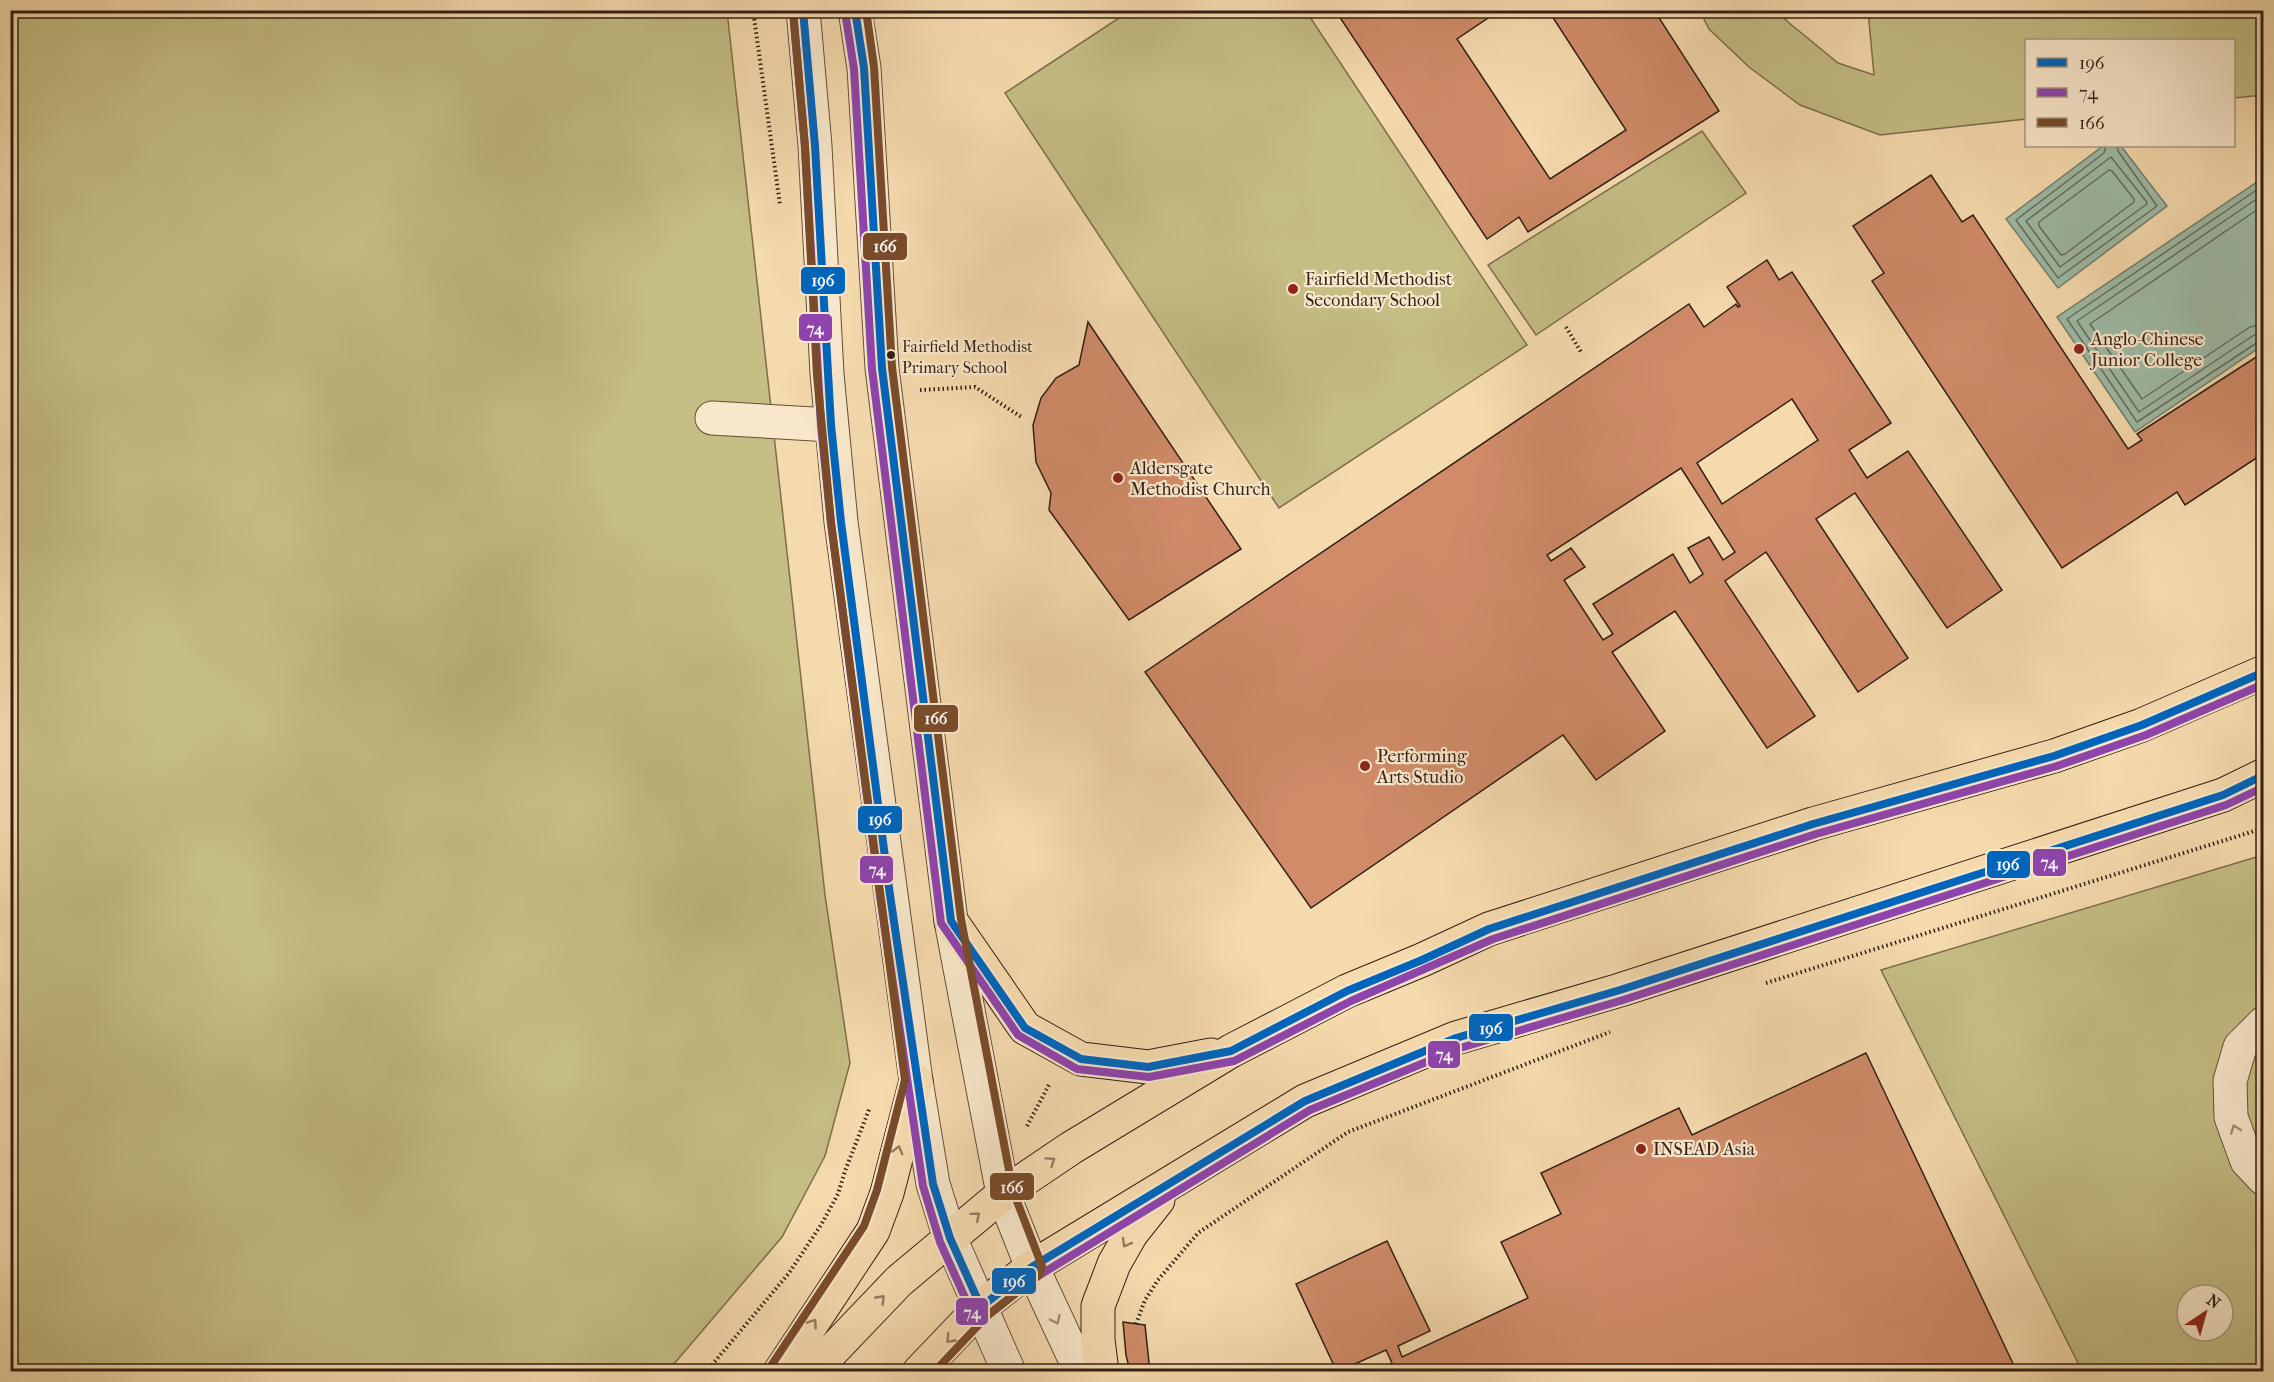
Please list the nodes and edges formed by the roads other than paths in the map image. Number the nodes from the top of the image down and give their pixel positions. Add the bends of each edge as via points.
1 (803, 10) edge
2 (855, 10) edge
3 (712, 418) dead end
4 (831, 425) junction
5 (2264, 672) edge
6 (2264, 775) edge
7 (2264, 790) edge
8 (2223, 795) junction
9 (951, 921) junction
10 (2264, 1023) edge
11 (1231, 1051) junction
12 (916, 1081) junction
13 (2264, 1179) edge
14 (1175, 1181) junction
15 (1003, 1194) junction
16 (950, 1238) junction
17 (1032, 1268) junction
18 (981, 1307) junction
19 (780, 1371) edge
20 (812, 1371) edge
21 (919, 1371) edge
22 (1009, 1371) edge
23 (1081, 1371) edge
24 (1102, 1371) edge

1 - 4 street
2 - 9 street via 864,68 883,378
3 - 4 street
4 - 12 street
5 - 11 main road via 2142,725 2054,756 1813,824 1489,929 1347,992
6 - 8 main road
7 - 8 main road
8 - 14 main road via 1620,990 1456,1038 1305,1101
9 - 11 main road via 1025,1028 1081,1059 1148,1067
9 - 15 street
13 -> 10 street via 2247,1161 2231,1117 2230,1081 2240,1047
15 -> 11 main road
12 - 16 street via 933,1184
19 -> 12 main road via 873,1230 887,1193
14 - 17 main road
14 -> 24 main road via 1131,1234 1114,1264 1098,1306
16 -> 15 main road
15 - 17 street
16 - 18 street
20 -> 16 main road via 899,1281
17 - 18 main road
17 -> 23 street
18 -> 21 main road
18 - 22 street

